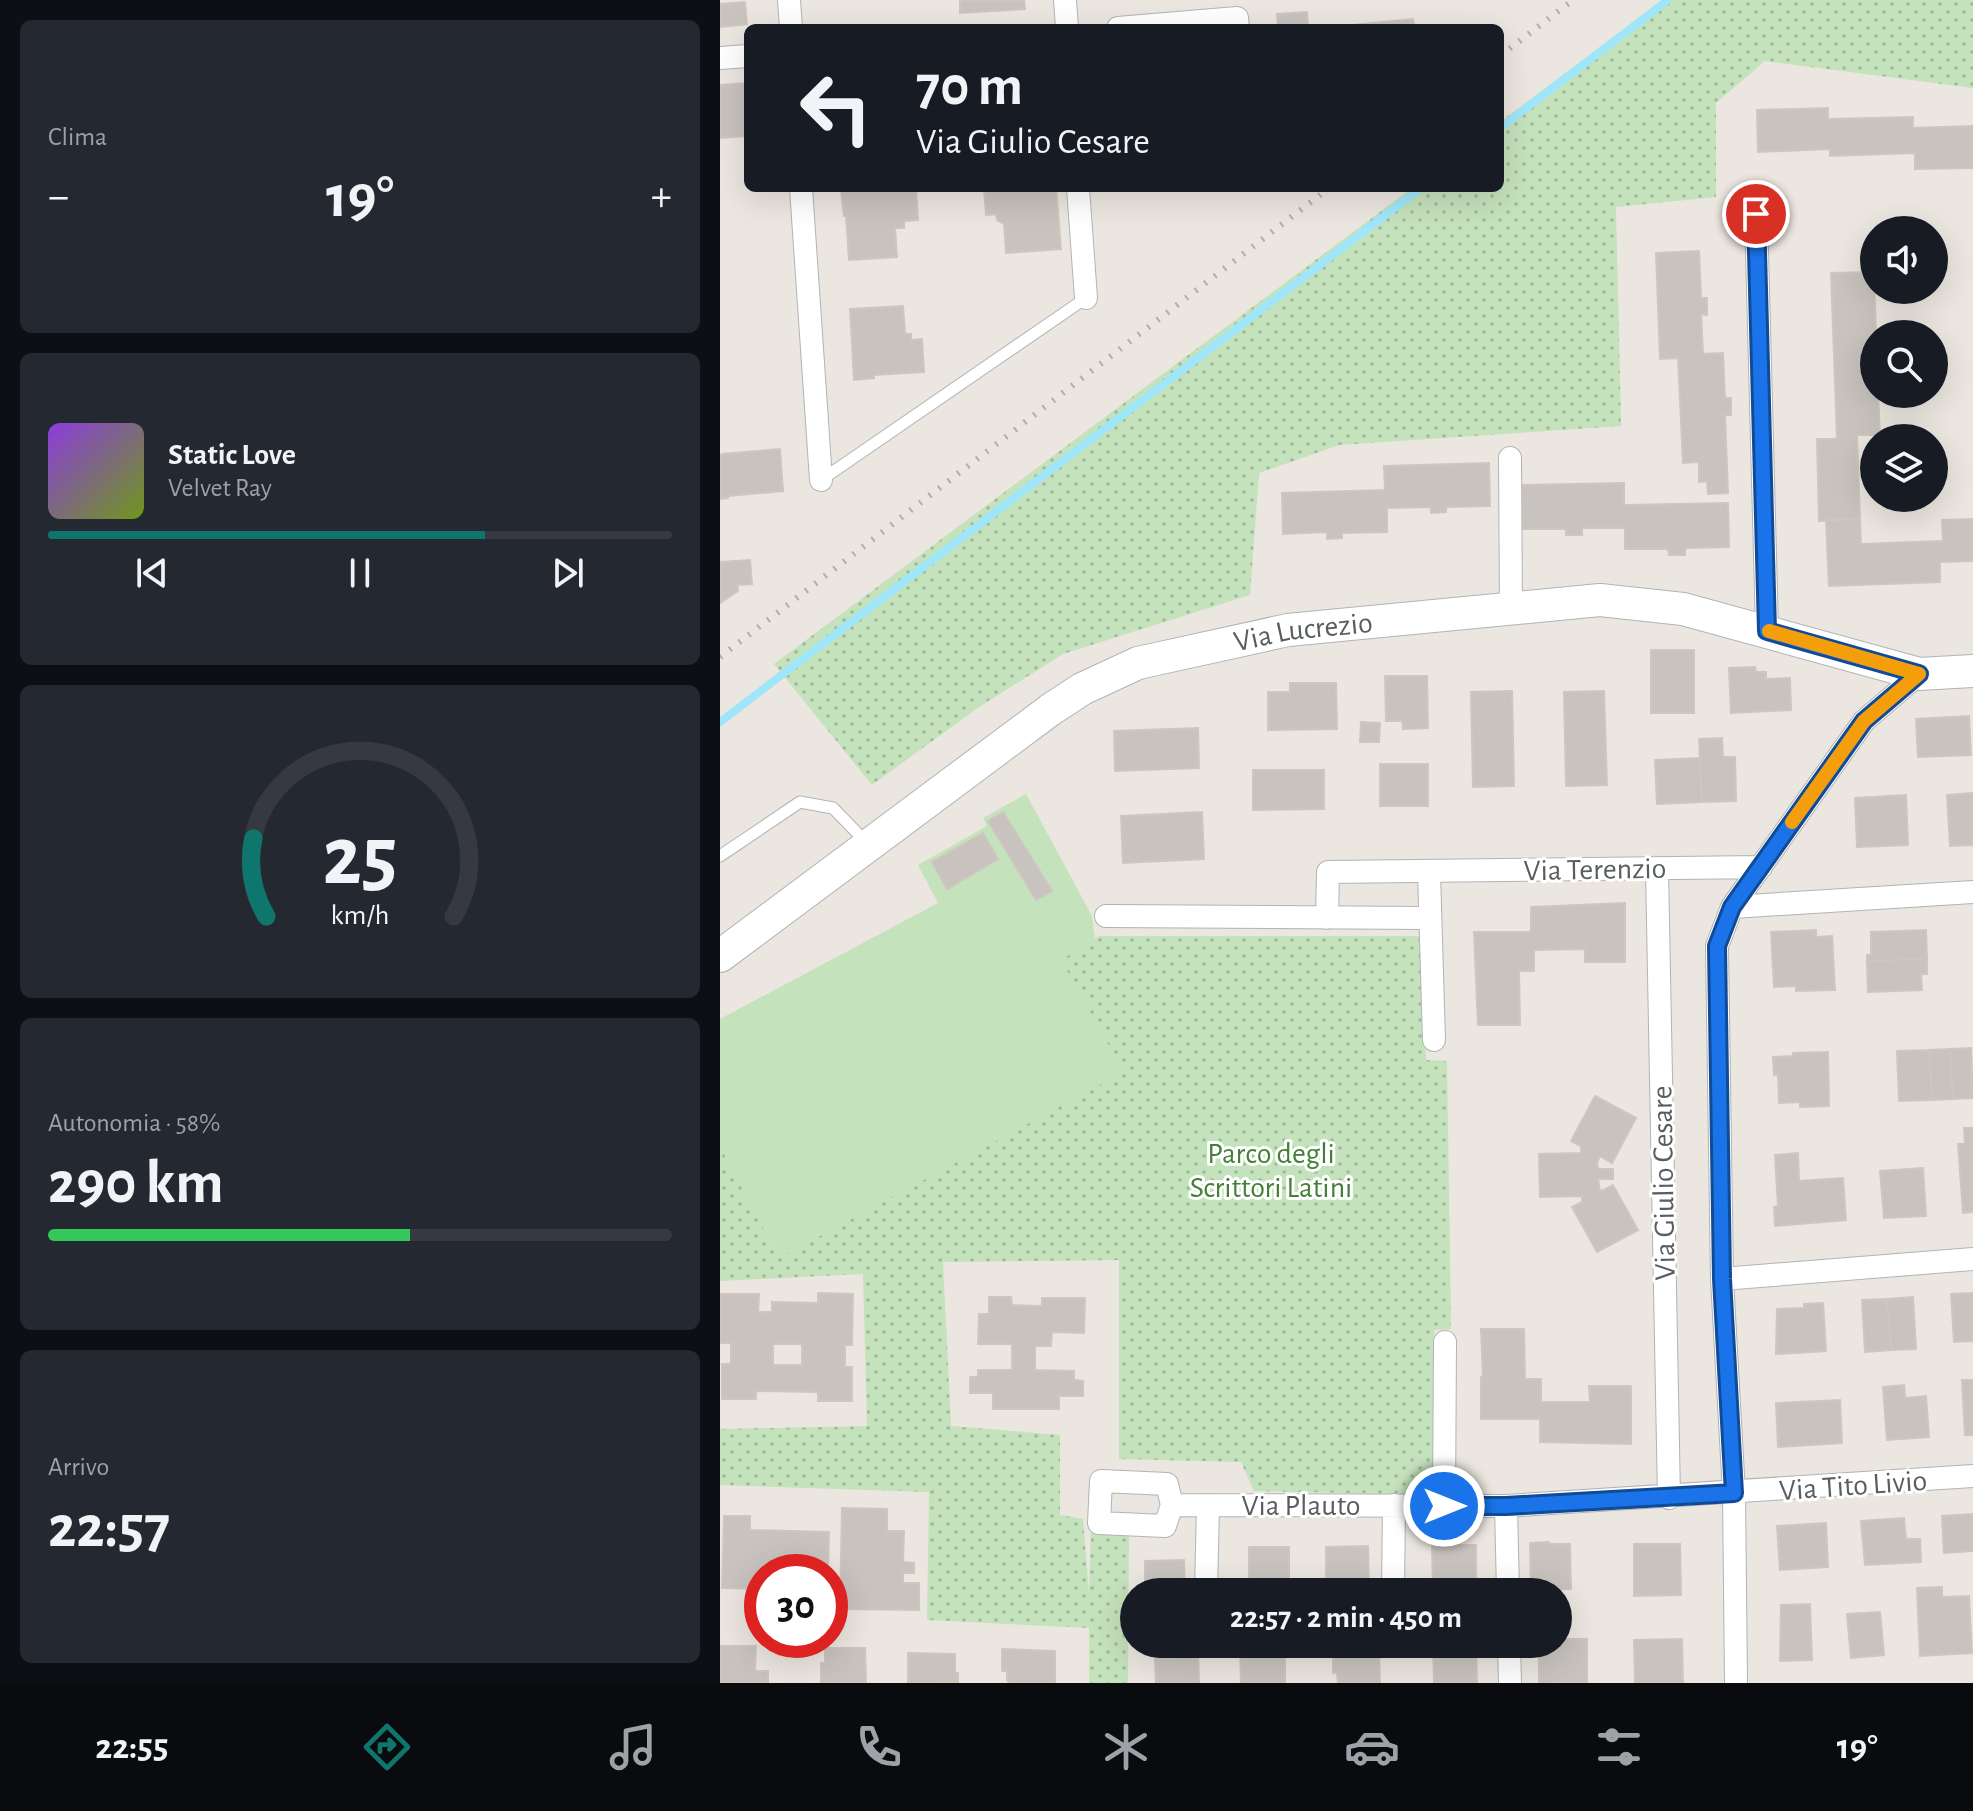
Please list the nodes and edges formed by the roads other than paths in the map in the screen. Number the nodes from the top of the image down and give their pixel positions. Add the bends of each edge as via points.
1 (789, 0) edge
2 (1065, 0) edge
3 (791, 24) edge
4 (1067, 24) edge
5 (1166, 24) edge
6 (1238, 24) edge
7 (744, 56) edge
8 (720, 58) edge
9 (801, 192) edge
10 (1078, 192) edge
11 (1756, 214) dead end
12 (1086, 298) joint
13 (1510, 458) dead end
14 (821, 480) joint
15 (1511, 609) junction
16 (1767, 631) junction
17 (1973, 671) edge
18 (1919, 674) junction
19 (869, 845) junction
20 (720, 856) edge
21 (1761, 867) junction
22 (1657, 868) junction
23 (1429, 872) junction
24 (1973, 892) edge
25 (1732, 907) junction
26 (1106, 916) dead end
27 (1327, 918) junction
28 (1429, 918) junction
29 (720, 956) edge
30 (1434, 1040) dead end
31 (1973, 1259) edge
32 (1722, 1279) junction
33 (1445, 1342) dead end
34 (1973, 1476) edge
35 (1734, 1493) junction
36 (1669, 1498) junction
37 (1172, 1505) dead end
38 (1208, 1505) junction
39 (1394, 1505) junction
40 (1444, 1506) junction
41 (1506, 1506) junction
42 (1206, 1578) edge
43 (1393, 1578) edge
44 (1508, 1578) edge
45 (1509, 1658) edge
46 (1510, 1683) edge
47 (1736, 1683) edge

1 - 3 street
2 - 4 street
5 - 6 street via 1237,18
7 - 8 street
9 - 14 street
10 - 12 street
11 - 16 street
12 - 14 lane
13 - 15 street
15 - 16 street, Via Lucrezio via 1600,600 1683,609
15 - 19 street, Via Lucrezio via 1288,630 1138,663 1050,710
16 - 18 street, Via Lucrezio
17 - 18 street, Via Lucrezio
18 - 21 street, Via Giulio Cesare via 1864,721
19 - 20 lane via 833,808 800,802
19 - 29 street, Via Lucrezio
21 - 22 street, Via Terenzio
21 - 25 street, Via Giulio Cesare
22 - 23 street, Via Terenzio
22 - 36 street, Via Giulio Cesare
23 - 27 street, Via Terenzio via 1328,872
23 - 28 street
24 - 25 street
25 - 32 street, Via Giulio Cesare via 1717,946
26 - 27 street
27 - 28 street
28 - 30 street
31 - 32 street
32 - 35 street, Via Giulio Cesare
33 - 40 street
34 - 35 street, Via Tito Livio
35 - 36 street, Via Plauto
35 - 47 street, Via Giulio Cesare
36 - 41 street, Via Plauto
37 - 38 street, Via Plauto
38 - 39 street, Via Plauto
38 - 42 street, Via Plauto
39 - 40 street, Via Plauto
39 - 43 street, Via Plauto
40 - 41 street, Via Plauto
41 - 44 street
45 - 46 street

